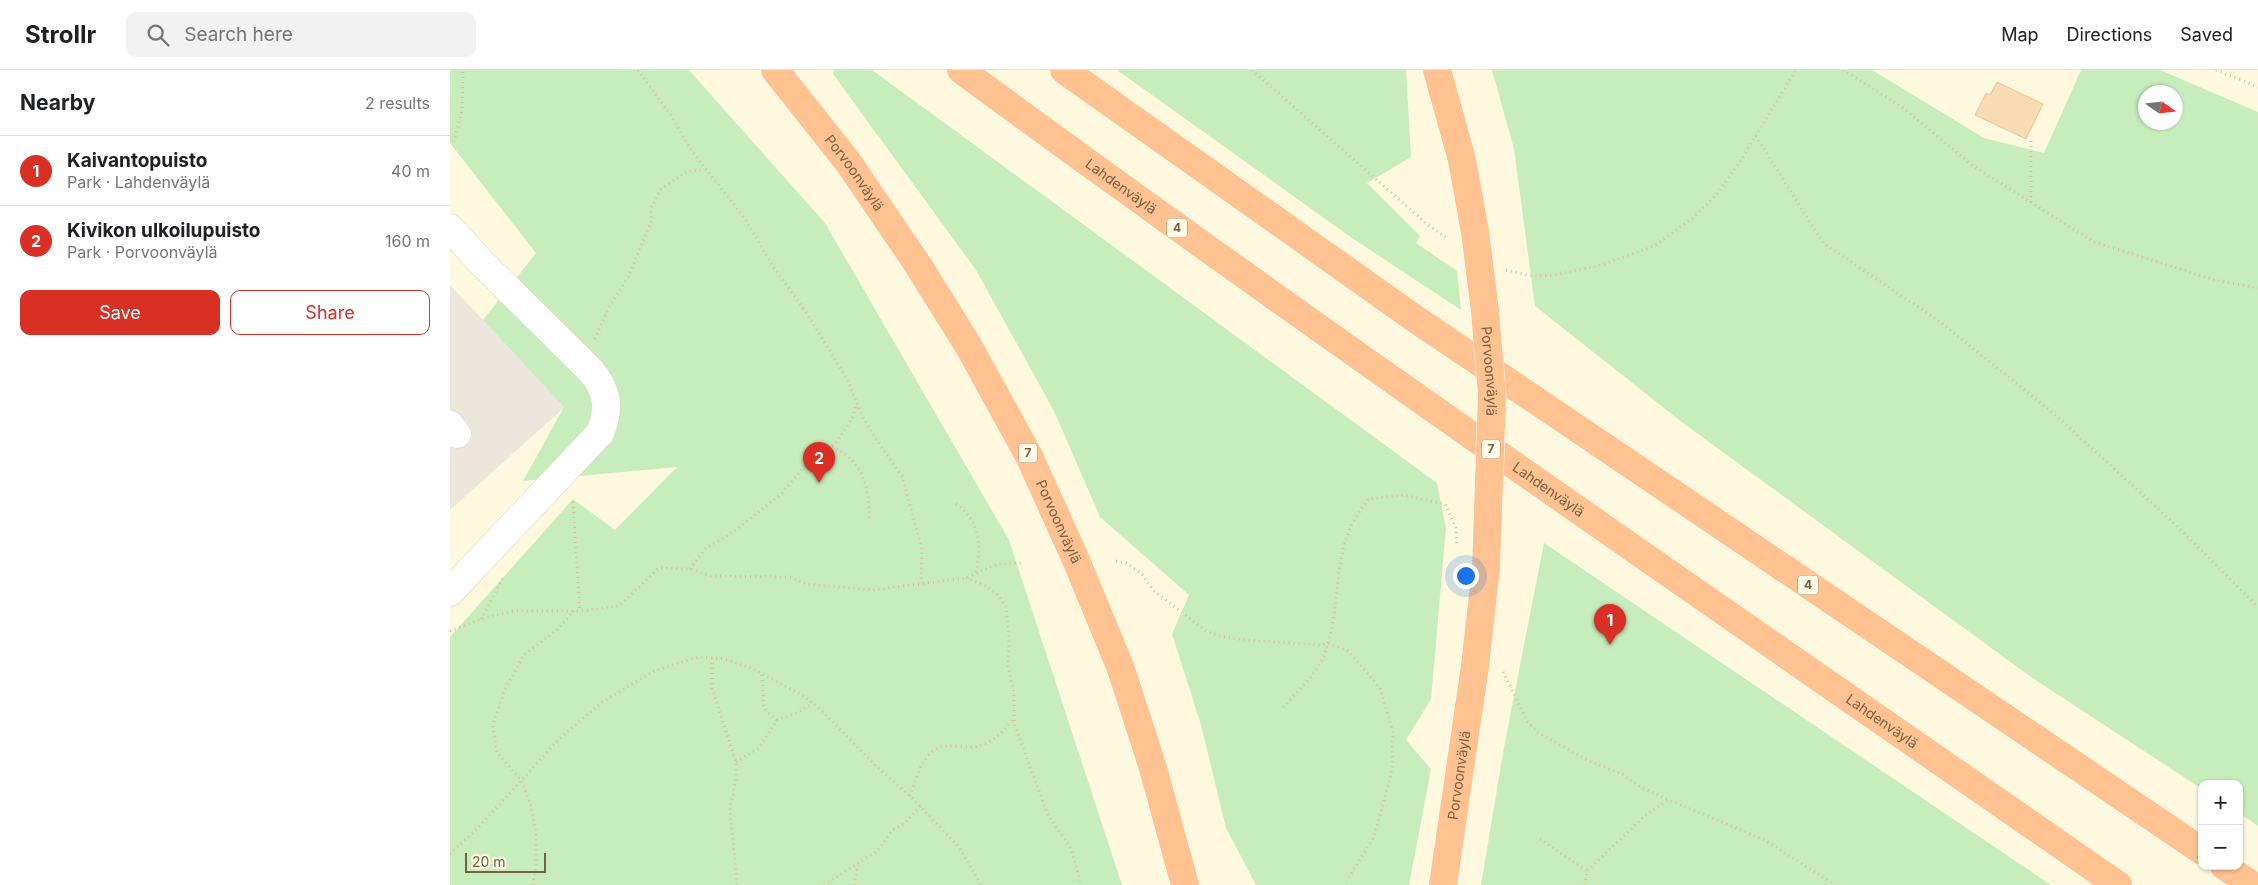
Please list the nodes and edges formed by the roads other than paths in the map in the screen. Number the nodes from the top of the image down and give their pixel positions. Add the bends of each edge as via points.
1 (775, 70) edge
2 (961, 70) edge
3 (1064, 70) edge
4 (1437, 70) edge
5 (450, 228) edge
6 (450, 592) edge
7 (2198, 848) edge
8 (2230, 870) edge
9 (1184, 885) edge
10 (1443, 885) edge
11 (2118, 885) edge
12 (2252, 885) edge

1 - 9 highway, Porvoonväylä / 7 via 848,162 918,265 969,347 1029,456 1121,669 1153,768
2 - 11 highway, Lahdenväylä / 4 via 1396,384
3 - 7 highway, 4 via 1414,318
4 - 10 highway, Porvoonväylä / 7, bridge via 1462,160 1465,238 1486,311 1492,396 1486,568 1476,666
5 - 6 lane via 595,377 605,394 607,407 600,433
8 - 12 highway

